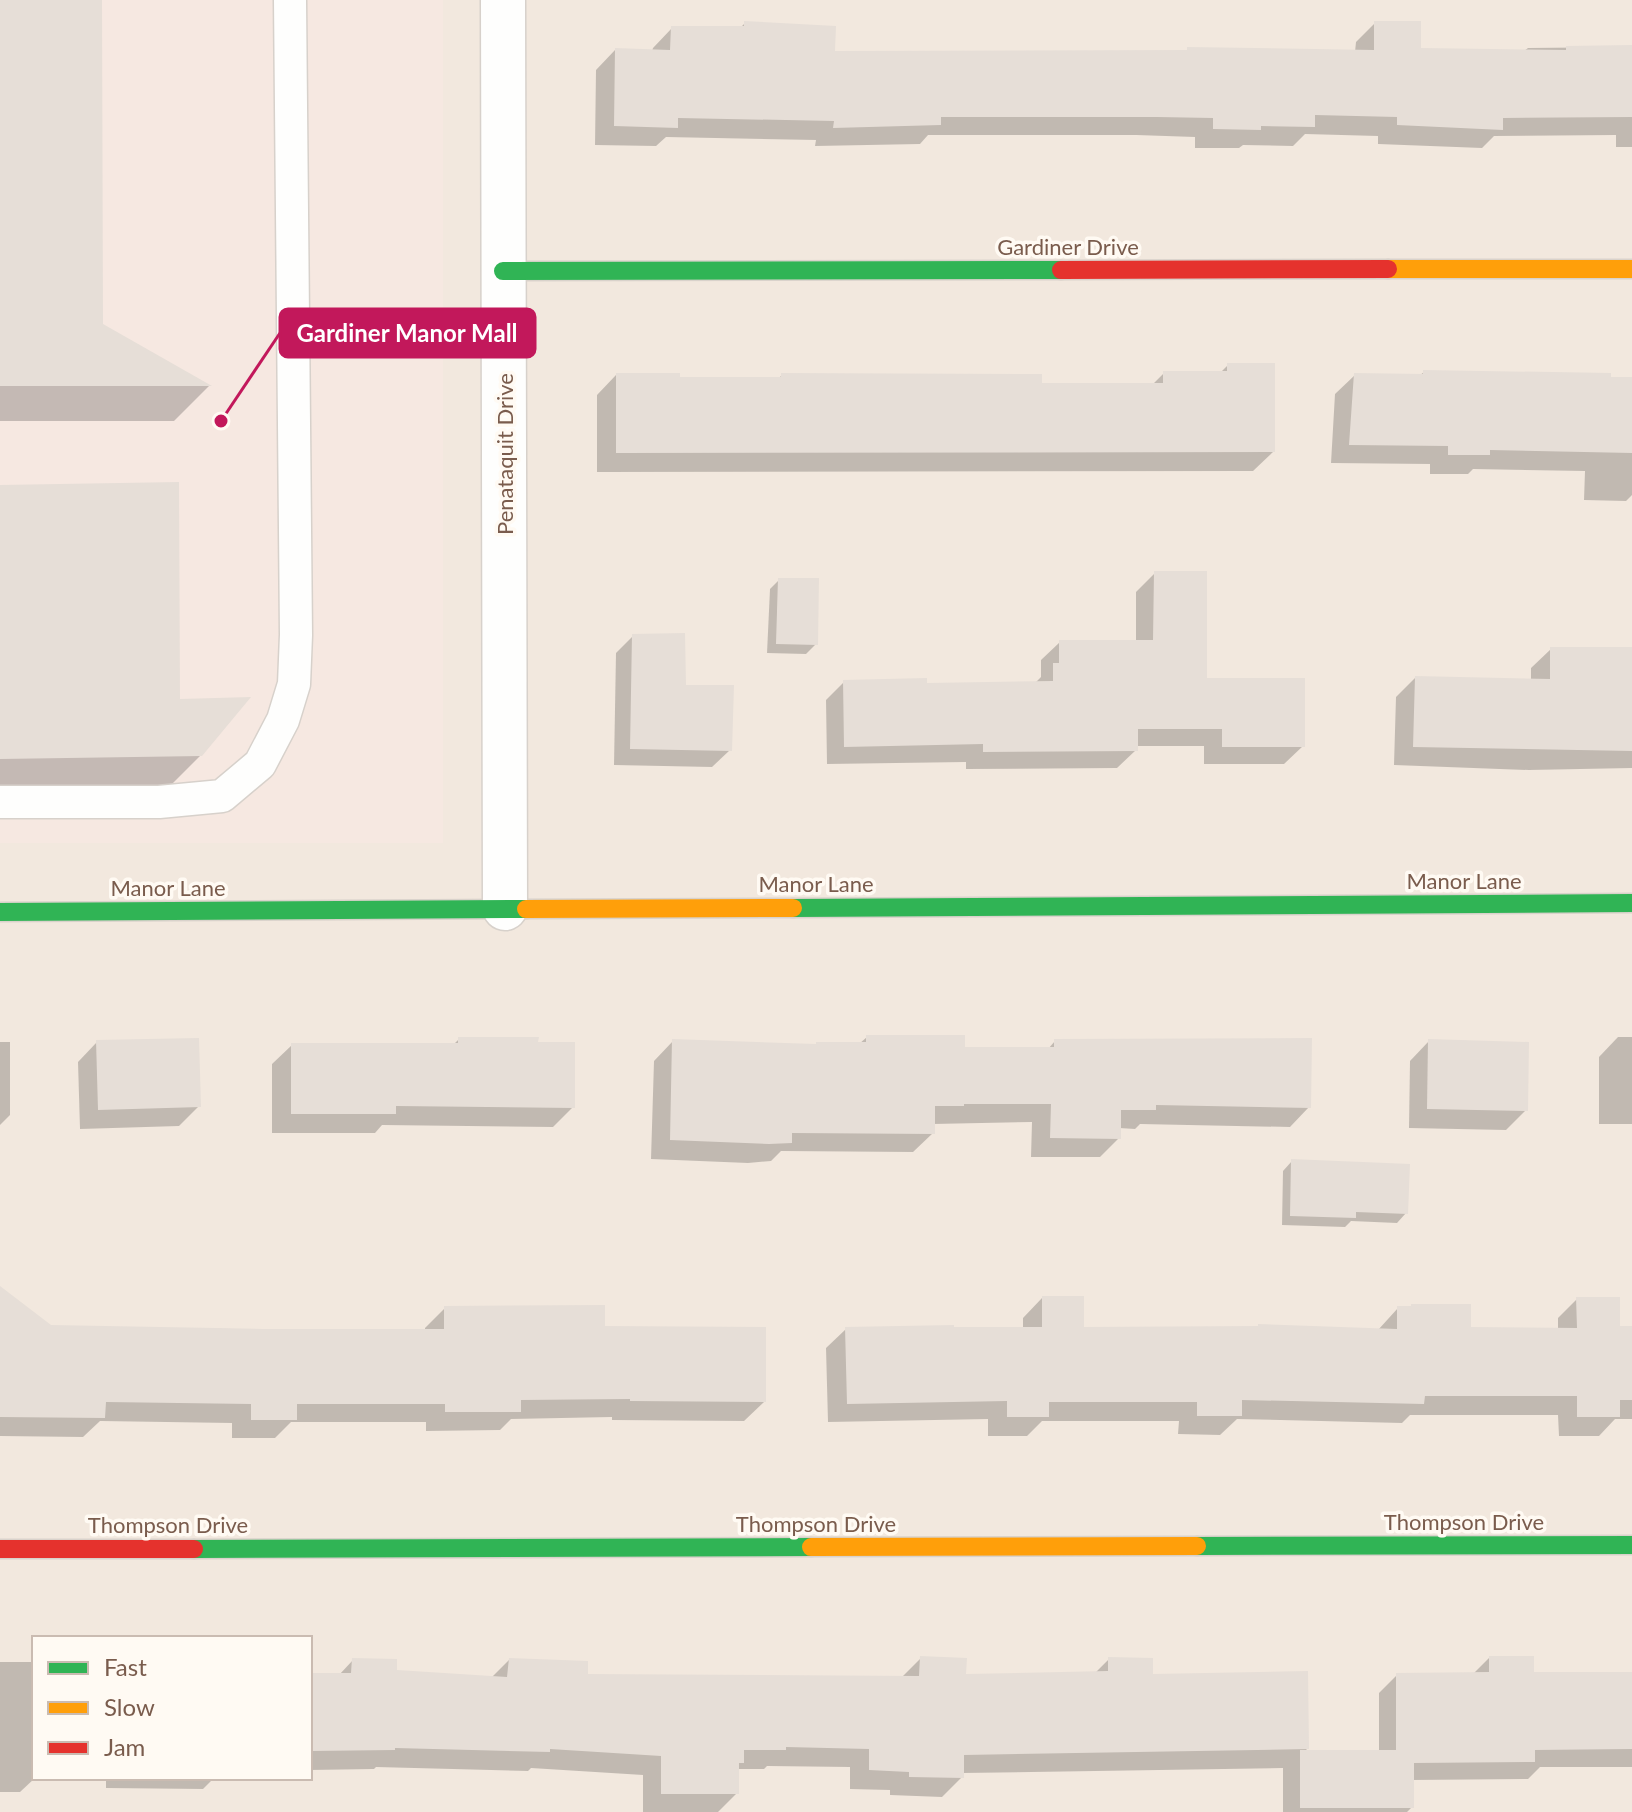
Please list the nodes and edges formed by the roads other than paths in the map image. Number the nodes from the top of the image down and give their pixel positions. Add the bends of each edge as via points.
1 (290, 0) edge
2 (503, 0) edge
3 (1632, 269) edge
4 (503, 271) junction
5 (0, 802) edge
6 (1632, 903) edge
7 (505, 908) junction
8 (0, 912) edge
9 (1632, 1545) edge
10 (0, 1549) edge

1 - 5 lane via 296,635 294,684 283,720 260,764 222,796 159,802
2 - 4 street, Penataquit Drive
3 - 4 street, Gardiner Drive
4 - 7 street, Penataquit Drive
6 - 7 street, Manor Lane
7 - 8 street, Manor Lane
9 - 10 street, Thompson Drive

